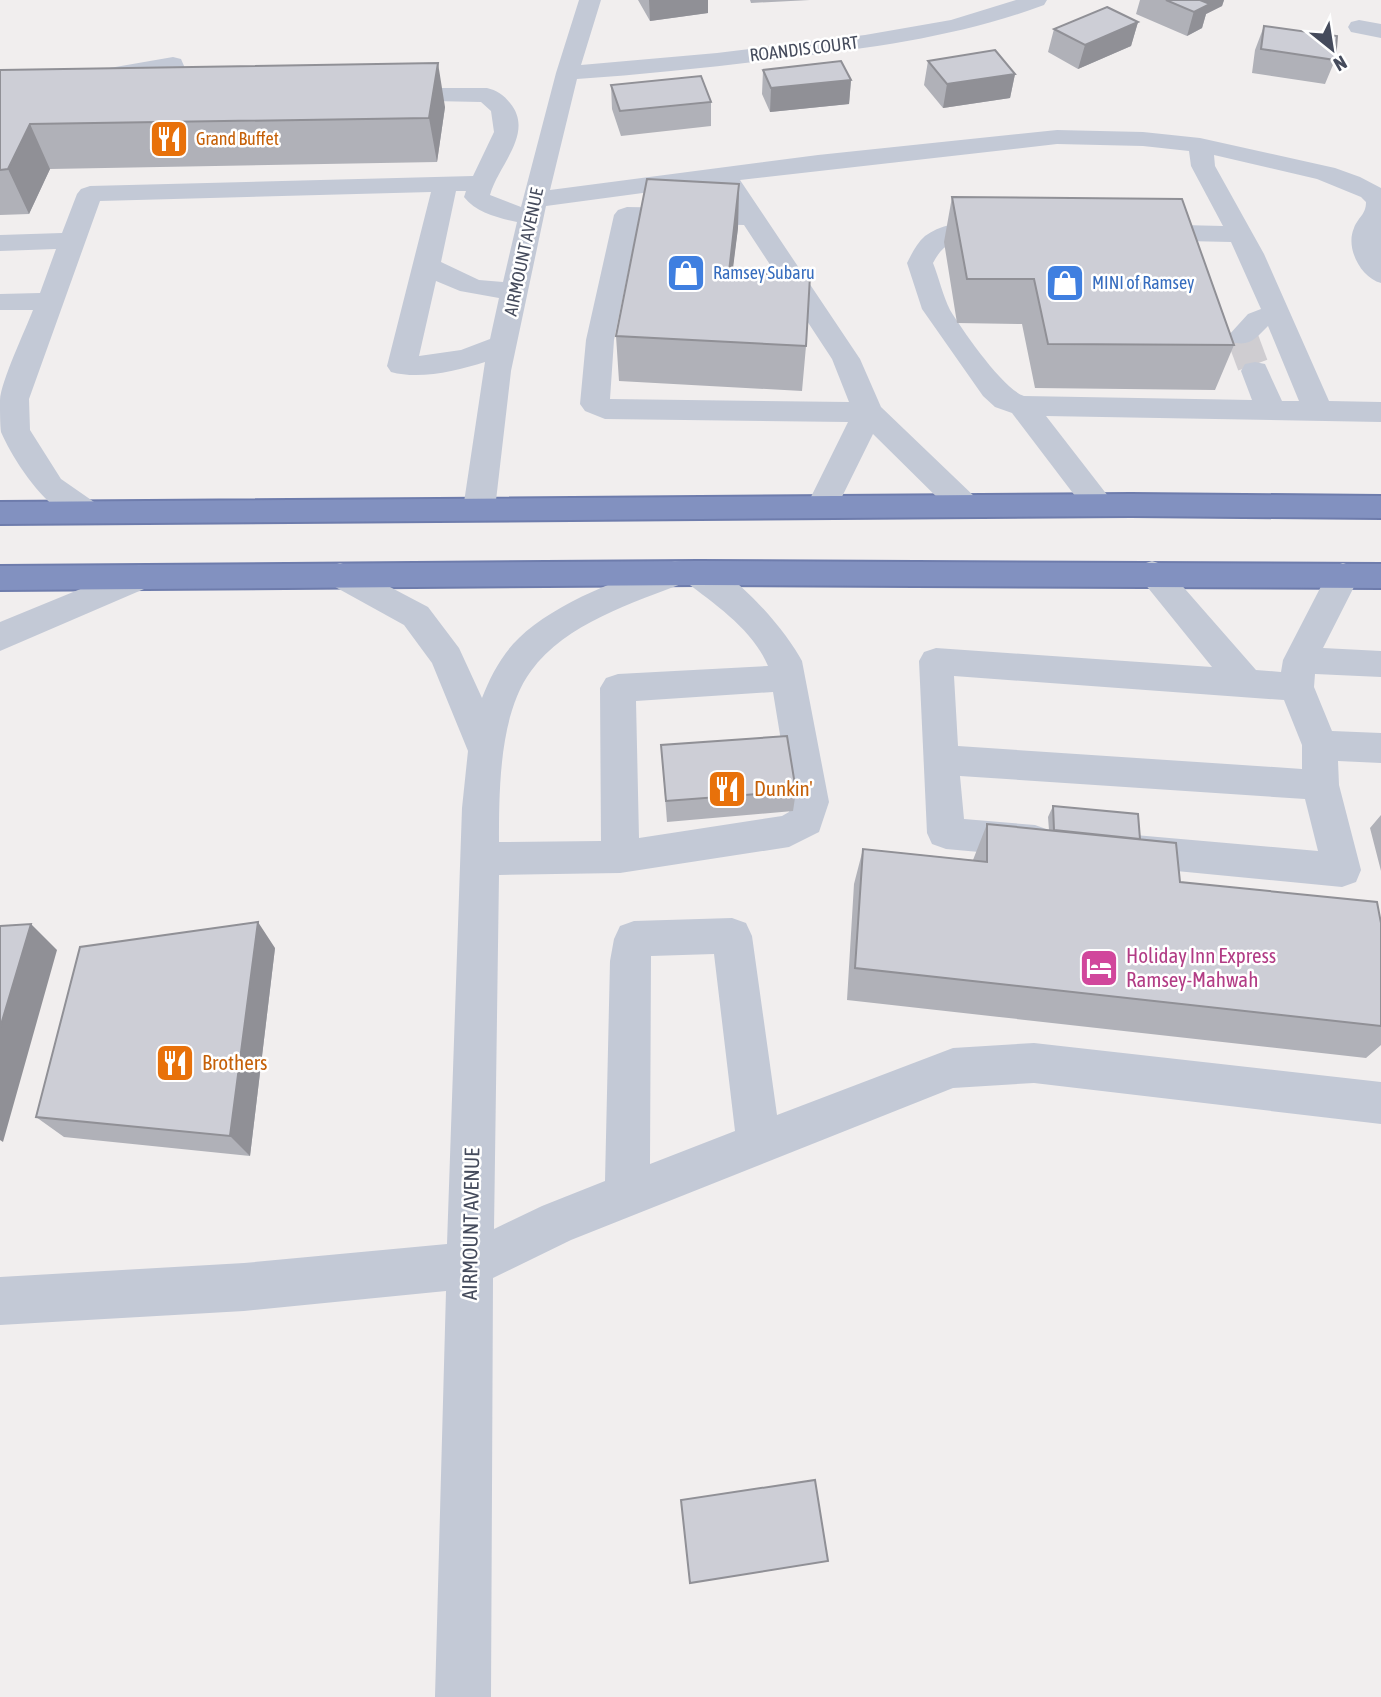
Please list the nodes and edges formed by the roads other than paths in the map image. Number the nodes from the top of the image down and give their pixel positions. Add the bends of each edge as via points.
1 (590, 0) edge
2 (1036, 0) edge
3 (567, 73) junction
4 (0, 94) edge
5 (366, 96) edge
6 (230, 100) edge
7 (1200, 145) junction
8 (724, 174) junction
9 (479, 183) junction
10 (445, 184) junction
11 (1380, 202) edge
12 (533, 208) junction
13 (754, 217) junction
14 (1026, 231) edge
15 (1118, 232) edge
16 (1240, 234) junction
17 (72, 241) junction
18 (0, 243) edge
19 (427, 265) junction
20 (1381, 275) edge
21 (516, 290) junction
22 (50, 301) junction
23 (0, 302) edge
24 (1276, 313) junction
25 (1242, 336) dead end
26 (503, 344) junction
27 (1255, 370) tunnel mouth
28 (7, 406) edge
29 (1023, 406) junction
30 (1271, 410) junction
31 (1318, 411) junction
32 (867, 412) junction
33 (1381, 412) edge
34 (1099, 505) junction
35 (965, 506) junction
36 (822, 507) junction
37 (1381, 507) edge
38 (479, 509) junction
39 (86, 512) junction
40 (0, 513) edge
41 (687, 573) junction
42 (1152, 573) junction
43 (340, 575) junction
44 (1343, 575) junction
45 (1381, 576) edge
46 (139, 577) junction
47 (0, 578) edge
48 (0, 638) edge
49 (1381, 664) edge
50 (1298, 674) junction
51 (787, 678) junction
52 (1245, 682) junction
53 (1320, 745) junction
54 (1381, 748) edge
55 (486, 751) junction
56 (940, 760) junction
57 (1320, 785) junction
58 (1049, 842) edge
59 (1135, 851) edge
60 (620, 857) junction
61 (480, 859) junction
62 (1381, 1103) edge
63 (758, 1142) junction
64 (626, 1194) junction
65 (469, 1265) junction
66 (0, 1301) edge
67 (463, 1697) edge

1 - 3 street, AIRMOUNT AVENUE
2 - 3 street, ROANDIS COURT via 974,22 920,34 667,66
3 - 12 street, AIRMOUNT AVENUE
4 - 6 street via 173,64 181,86 202,96
5 - 9 street via 487,95 503,110 507,128 496,158
7 - 8 street via 1057,137
7 - 11 street via 1349,180 1372,191
7 - 16 street via 1203,166
8 - 12 street
8 - 13 street
9 - 10 street
9 - 12 street via 477,197 491,208 511,214
10 - 17 street via 90,194
10 - 19 street
11 - 20 street via 1378,215 1366,229 1366,255
12 - 21 street, AIRMOUNT AVENUE
13 - 32 street via 846,359
13 - 32 street via 627,215 600,341 595,404 605,409
14 - 29 street via 943,237 932,243 920,263 936,309 993,389 1005,400
15 - 16 street
16 - 24 street
17 - 18 street
17 - 22 street
19 - 21 street via 462,284 488,291
19 - 26 street via 401,366 447,364
21 - 26 street, AIRMOUNT AVENUE
22 - 23 street
22 - 28 street
24 - 25 street via 1258,320
24 - 31 street
26 - 38 street, AIRMOUNT AVENUE
27 - 30 street
28 - 39 street via 15,430 50,487
29 - 30 street
29 - 34 street
30 - 31 street
31 - 33 street
32 - 35 street
32 - 36 street
34 - 35 highway
34 - 37 highway
35 - 36 highway
36 - 38 highway
38 - 39 highway
39 - 40 highway
41 - 42 highway
41 - 43 highway
41 - 51 street via 737,603 767,634 785,661
41 - 55 street, AIRMOUNT AVENUE via 585,610 538,642 518,662 501,692
42 - 44 highway
42 - 52 street
43 - 46 highway
43 - 55 street, AIRMOUNT AVENUE via 416,616 447,657
44 - 45 highway
44 - 50 street
46 - 47 highway
46 - 48 street
49 - 50 street
50 - 52 street
50 - 53 street
51 - 60 street via 810,802 806,821 789,831
51 - 60 street via 618,688
52 - 56 street via 936,662
53 - 54 street
53 - 57 street
55 - 61 street, AIRMOUNT AVENUE
56 - 57 street
56 - 58 street via 946,833
57 - 59 street via 1342,870
60 - 61 street
61 - 65 street, AIRMOUNT AVENUE
62 - 63 street via 1034,1063 953,1068
63 - 64 street
63 - 64 street via 732,936 634,939
64 - 65 street
65 - 66 street via 244,1287
65 - 67 street, AIRMOUNT AVENUE

